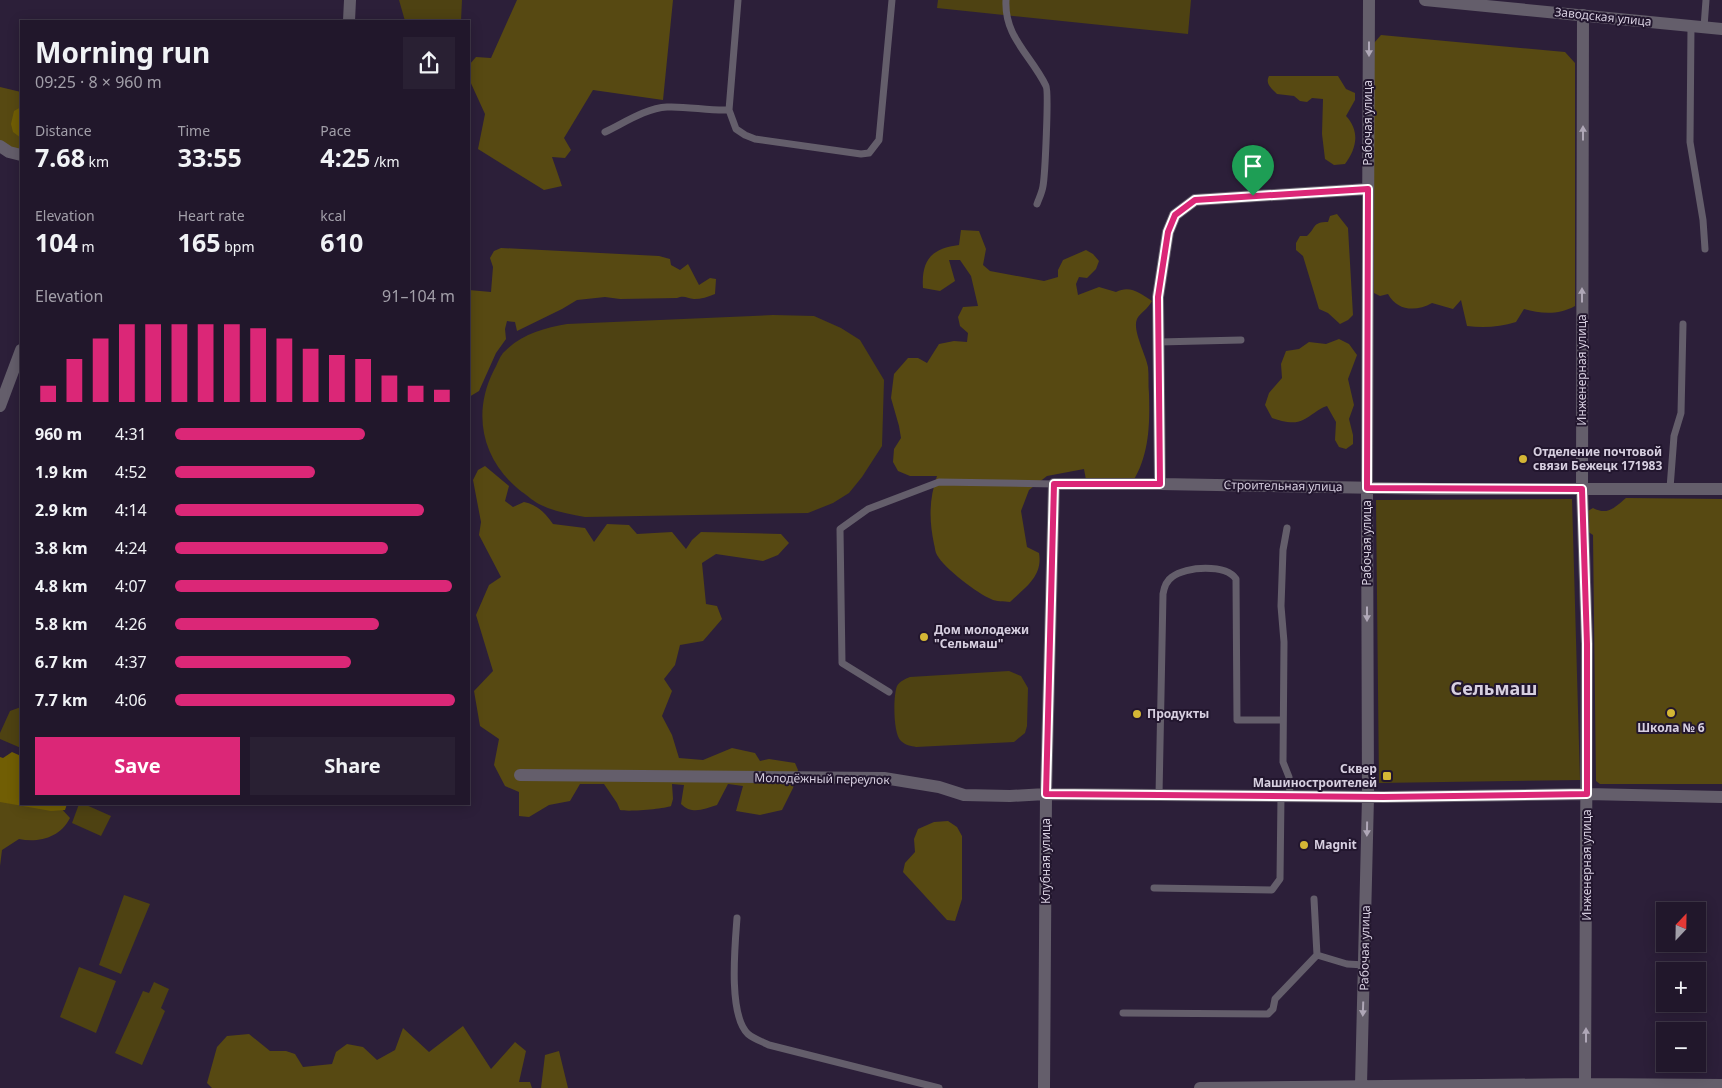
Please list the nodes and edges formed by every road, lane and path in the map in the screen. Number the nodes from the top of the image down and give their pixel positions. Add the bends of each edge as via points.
1 (350, 0) edge
2 (738, 0) edge
3 (892, 0) edge
4 (1006, 0) edge
5 (1369, 0) edge
6 (1425, 0) edge
7 (1706, 0) edge
8 (1583, 15) junction
9 (349, 20) edge
10 (1697, 26) junction
11 (1722, 29) edge
12 (729, 110) junction
13 (606, 132) dead end
14 (0, 146) edge
15 (20, 155) edge
16 (1368, 189) junction
17 (1037, 204) dead end
18 (1705, 249) dead end
19 (1683, 324) dead end
20 (1240, 340) dead end
21 (1159, 342) junction
22 (20, 353) edge
23 (0, 406) edge
24 (1054, 484) junction
25 (1160, 484) junction
26 (1367, 488) junction
27 (1670, 488) junction
28 (1582, 489) junction
29 (1722, 489) edge
30 (1287, 528) dead end
31 (889, 692) dead end
32 (1282, 720) junction
33 (520, 775) dead end
34 (1046, 794) junction
35 (1587, 794) junction
36 (1159, 795) junction
37 (1286, 796) junction
38 (1368, 797) junction
39 (1722, 797) edge
40 (1154, 888) dead end
41 (1314, 899) dead end
42 (737, 918) dead end
43 (1316, 955) junction
44 (1365, 965) junction
45 (1123, 1013) dead end
46 (1585, 1084) junction
47 (1722, 1085) edge
48 (1361, 1086) junction
49 (939, 1088) edge
50 (1044, 1088) edge
51 (1200, 1088) edge

1 - 9 street
2 - 12 lane
3 - 12 lane via 878,140 869,153 755,139 736,129
4 - 17 lane via 1006,13 1013,35 1048,88 1043,184
5 -> 16 street, Рабочая улица
6 - 8 street, Заводская улица
7 - 10 lane
8 - 10 street, Заводская улица
28 -> 8 street, Инженерная улица
10 - 11 street, Заводская улица
10 - 18 lane via 1690,142
12 - 13 lane via 667,107 652,110
14 - 15 street
16 - 21 street via 1195,200 1185,207 1175,215 1168,232 1158,297
16 - 26 street, Рабочая улица
19 - 27 lane via 1681,413 1674,436
20 - 21 lane
21 - 25 street
22 - 23 street
24 - 25 street, Строительная улица
24 - 31 lane via 939,482 868,509 840,529 842,663
24 - 34 street, Клубная улица
25 - 26 street, Строительная улица
26 - 28 street, Строительная улица
26 -> 38 street, Рабочая улица
27 - 28 street, Строительная улица
27 - 29 street, Строительная улица
28 - 35 street, Инженерная улица
30 - 32 lane via 1281,606 1284,642
32 - 36 lane via 1237,720 1236,579 1233,574 1200,568 1171,577 1163,594
32 - 37 lane via 1283,762 1289,777
33 - 34 street, Молодёжный переулок via 884,778 939,787 964,795
34 - 36 street, Молодёжный переулок
34 - 50 street, Клубная улица
35 - 38 street, Молодёжный переулок
35 - 39 street, Молодёжный переулок
46 -> 35 street, Инженерная улица
36 - 37 street, Молодёжный переулок
37 - 38 street, Молодёжный переулок
37 - 40 lane via 1280,879 1272,890
38 -> 44 street, Рабочая улица
41 - 43 lane
42 - 49 lane via 736,1006 748,1034 769,1045
43 - 44 lane via 1347,964
43 - 45 lane via 1275,999 1268,1014
44 -> 48 street, Рабочая улица
46 - 47 street
46 - 48 street
48 - 51 street

